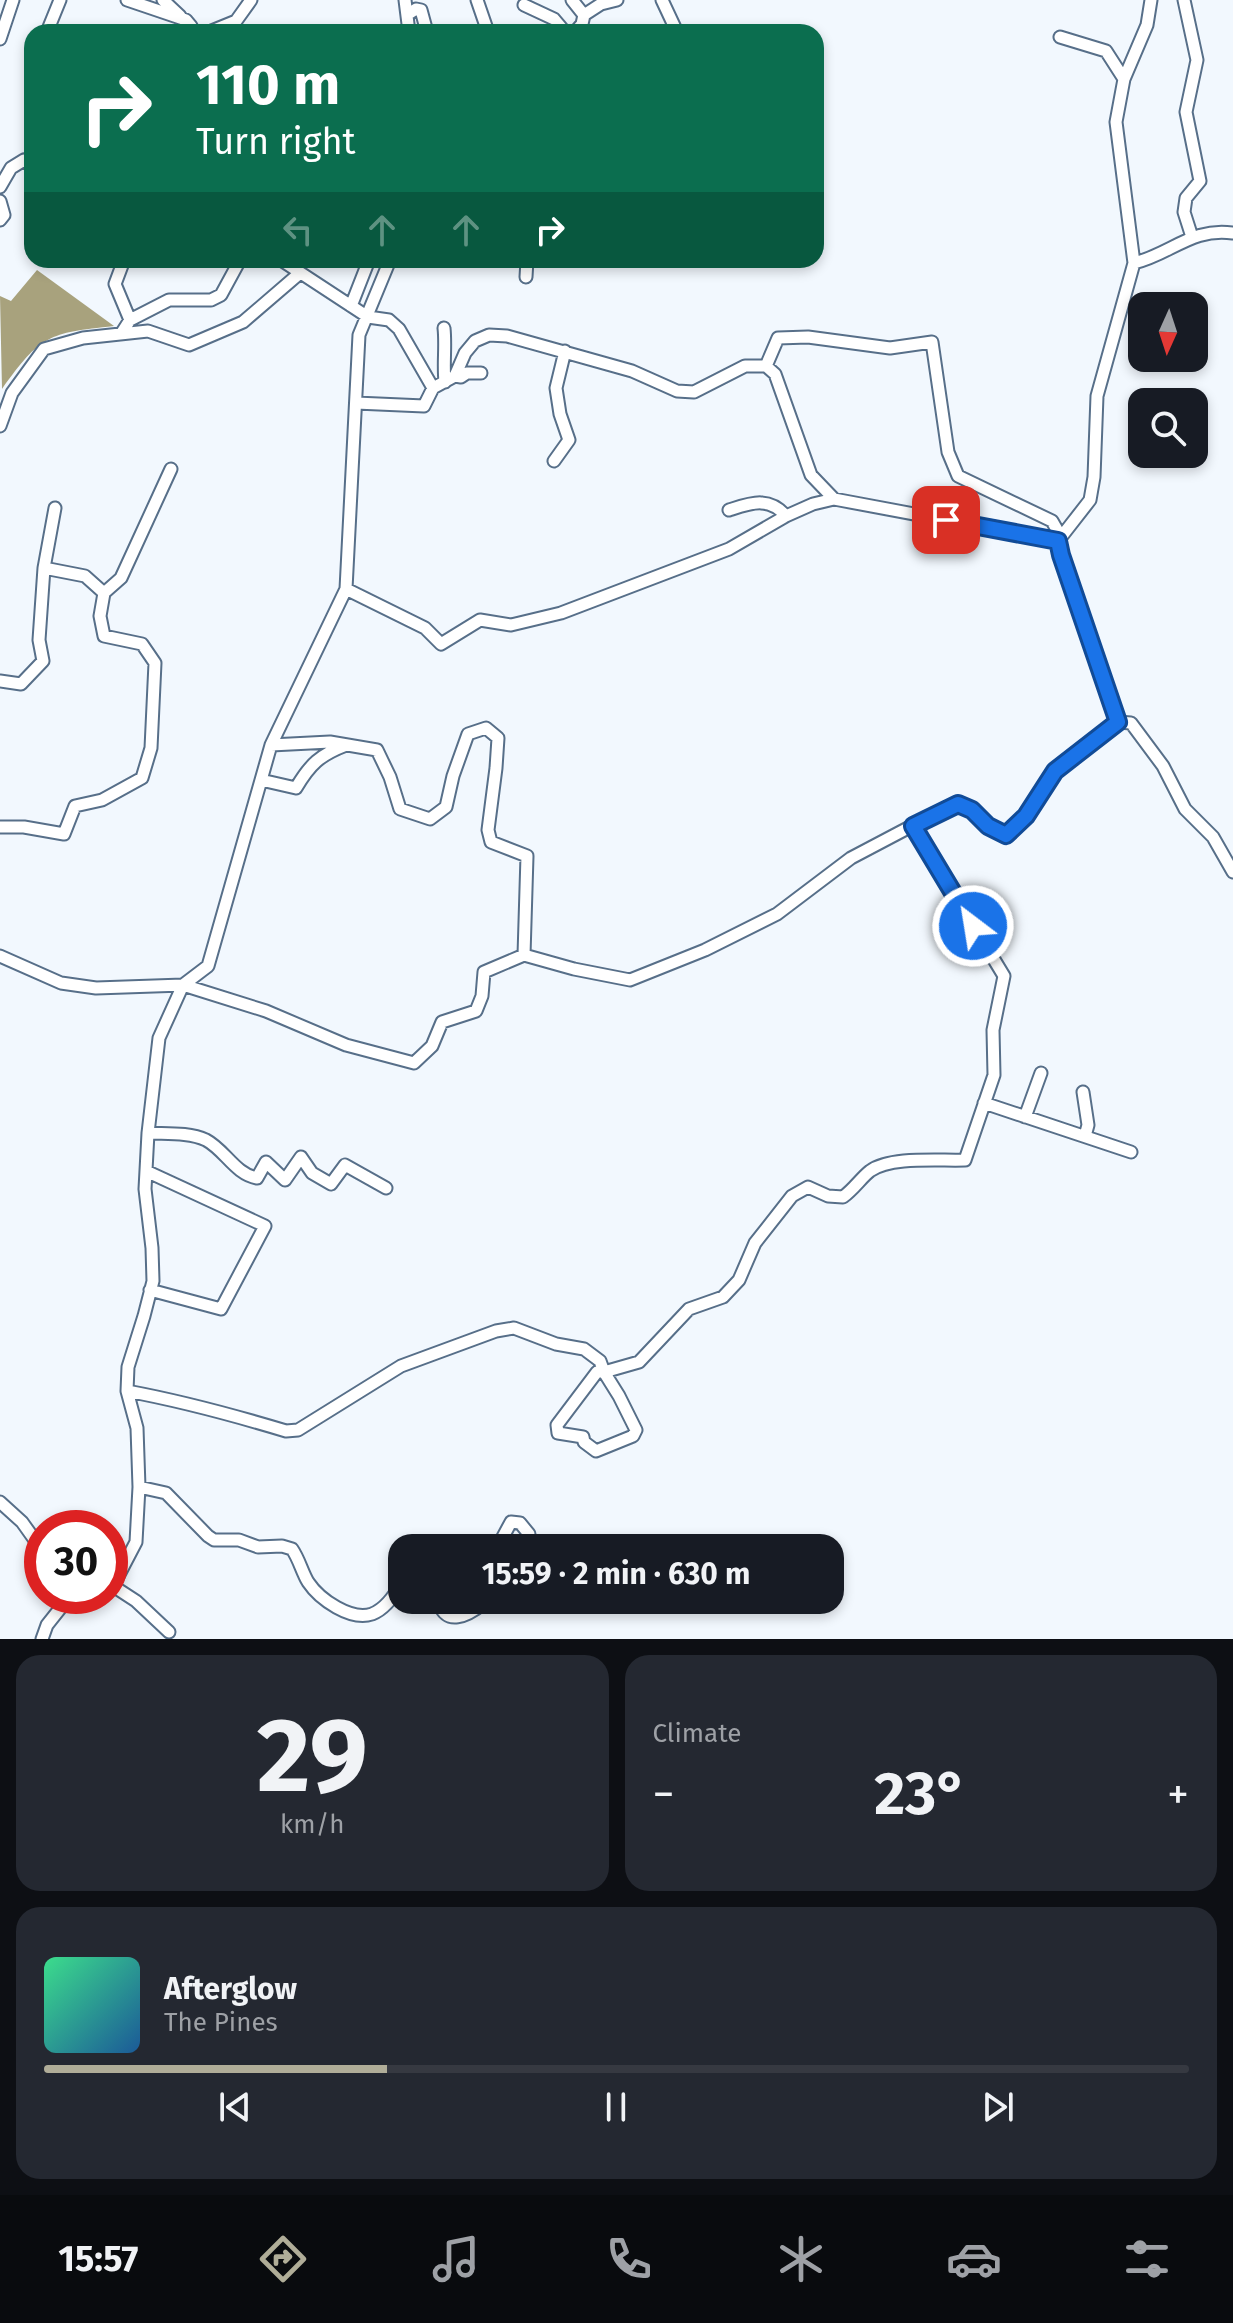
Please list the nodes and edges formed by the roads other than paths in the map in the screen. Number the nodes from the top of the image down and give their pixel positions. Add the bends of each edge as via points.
1 (13, 0) edge
2 (60, 0) edge
3 (127, 0) edge
4 (163, 0) edge
5 (251, 0) edge
6 (405, 0) edge
7 (477, 0) edge
8 (572, 0) edge
9 (617, 0) edge
10 (662, 0) edge
11 (1151, 0) edge
12 (1184, 0) edge
13 (603, 2) edge
14 (524, 5) dead end
15 (407, 15) junction
16 (584, 15) junction
17 (186, 20) junction
18 (50, 24) edge
19 (189, 24) edge
20 (229, 24) edge
21 (408, 24) edge
22 (425, 24) edge
23 (485, 24) edge
24 (558, 24) edge
25 (582, 24) edge
26 (673, 24) edge
27 (1060, 37) dead end
28 (0, 39) edge
29 (1124, 79) junction
30 (24, 160) edge
31 (0, 187) edge
32 (0, 201) edge
33 (0, 220) edge
34 (1233, 233) edge
35 (1192, 237) junction
36 (1134, 263) junction
37 (121, 268) edge
38 (236, 268) edge
39 (293, 268) edge
40 (366, 268) edge
41 (387, 268) edge
42 (527, 268) edge
43 (300, 273) junction
44 (526, 277) dead end
45 (351, 306) junction
46 (368, 317) junction
47 (130, 320) junction
48 (444, 328) dead end
49 (121, 334) junction
50 (565, 351) junction
51 (766, 366) junction
52 (481, 373) dead end
53 (450, 379) junction
54 (433, 388) junction
55 (356, 403) junction
56 (0, 426) edge
57 (554, 461) dead end
58 (171, 469) dead end
59 (834, 499) junction
60 (55, 508) dead end
61 (729, 510) dead end
62 (786, 516) junction
63 (1059, 538) junction
64 (44, 568) junction
65 (346, 589) junction
66 (104, 593) junction
67 (0, 681) edge
68 (1118, 722) junction
69 (271, 745) junction
70 (347, 745) junction
71 (261, 780) junction
72 (913, 826) junction
73 (0, 827) edge
74 (1233, 872) edge
75 (524, 955) junction
76 (0, 956) edge
77 (183, 985) junction
78 (1041, 1073) dead end
79 (1083, 1092) dead end
80 (984, 1103) junction
81 (1025, 1117) junction
82 (148, 1133) junction
83 (1085, 1136) junction
84 (1131, 1152) dead end
85 (146, 1171) junction
86 (386, 1188) dead end
87 (150, 1290) junction
88 (604, 1372) junction
89 (127, 1391) junction
90 (139, 1487) junction
91 (0, 1502) edge
92 (24, 1525) edge
93 (505, 1534) edge
94 (529, 1534) dead end
95 (128, 1557) edge
96 (128, 1596) edge
97 (388, 1601) edge
98 (56, 1614) edge
99 (445, 1614) edge
100 (468, 1614) edge
101 (169, 1632) dead end
102 (42, 1639) edge

1 - 28 street
2 - 18 street
3 - 17 street
4 - 17 street
5 - 20 street
6 - 15 street
7 - 23 street
8 - 16 street
9 - 13 street
10 - 26 street
11 - 29 street via 1147,25
12 - 35 street via 1197,60 1186,112 1200,181 1186,198 1184,212
13 - 16 street
14 - 24 street
15 - 21 street
15 - 22 street via 421,10
16 - 25 street
17 - 19 street
27 - 29 street via 1106,51
29 - 36 street via 1116,122
30 - 31 street via 11,168
32 - 33 street
34 - 35 street
35 - 36 street
36 - 63 street via 1097,396 1090,500
37 - 47 street via 115,284
38 - 47 street via 221,295 211,300 169,300
39 - 43 street
40 - 45 street
41 - 46 street
42 - 44 street
43 - 45 street
43 - 49 street via 243,322 189,345 148,331
45 - 46 street
46 - 54 street via 389,320 399,329
46 - 55 street via 359,335
47 - 49 street
48 - 53 street via 443,363
49 - 56 street via 44,349 12,393
50 - 51 street via 677,391 694,392 745,366
50 - 53 street via 489,335 475,341
50 - 57 street via 556,388 569,440
51 - 59 street via 775,374 811,475
51 - 63 street via 778,338 890,348 932,342 948,452 958,476 1052,521
52 - 53 street
53 - 54 street
54 - 55 street via 424,406
55 - 65 street
58 - 66 street via 121,578
59 - 62 street
59 - 63 street
60 - 64 street
61 - 62 street via 759,501
62 - 65 street via 729,549 561,613 511,625 480,620 441,644 425,628
63 - 68 street
64 - 66 street via 85,576
64 - 67 street via 39,640 43,661 21,684
65 - 69 street
66 - 73 street via 104,636 142,644 155,663 151,748 142,778 102,800 75,806 64,834
68 - 72 street via 1055,771 1026,816 1006,835 958,804
68 - 74 street via 1131,723 1163,766 1185,809 1213,837
69 - 70 street
69 - 71 street
70 - 71 street via 324,753 296,788
70 - 75 street via 377,750 400,809 430,819 446,807 468,734 486,728 498,738 488,830 491,842 527,856
71 - 77 street via 208,966
72 - 75 street via 851,858 777,914 630,980
72 - 80 street via 1004,976 993,1030 994,1075
75 - 77 street via 484,972 476,1011 442,1022 432,1046 414,1063 346,1045 266,1011
76 - 77 street via 73,985
77 - 82 street via 159,1038
78 - 81 street
79 - 83 street
80 - 81 street
80 - 88 street via 965,1160 890,1162 870,1171 843,1197 808,1187 792,1196 755,1243 739,1280 723,1297 689,1309 639,1362
81 - 83 street
82 - 85 street
82 - 86 street via 207,1140 248,1176 257,1178 266,1162 285,1180 301,1157 312,1173 331,1184 345,1165
83 - 84 street
85 - 87 street
85 - 87 street via 265,1226 221,1309
87 - 89 street via 128,1367
88 - 88 street via 636,1430 596,1451 583,1437 558,1433 557,1425 597,1372
88 - 89 street via 600,1361 584,1349 514,1328 401,1366 298,1430
89 - 90 street via 137,1428
90 - 95 street via 136,1542
90 - 97 street via 166,1493 214,1540 292,1549 309,1583 348,1613 373,1614
91 - 92 street
93 - 94 street via 511,1522 520,1523
96 - 101 street
98 - 102 street
99 - 100 street

